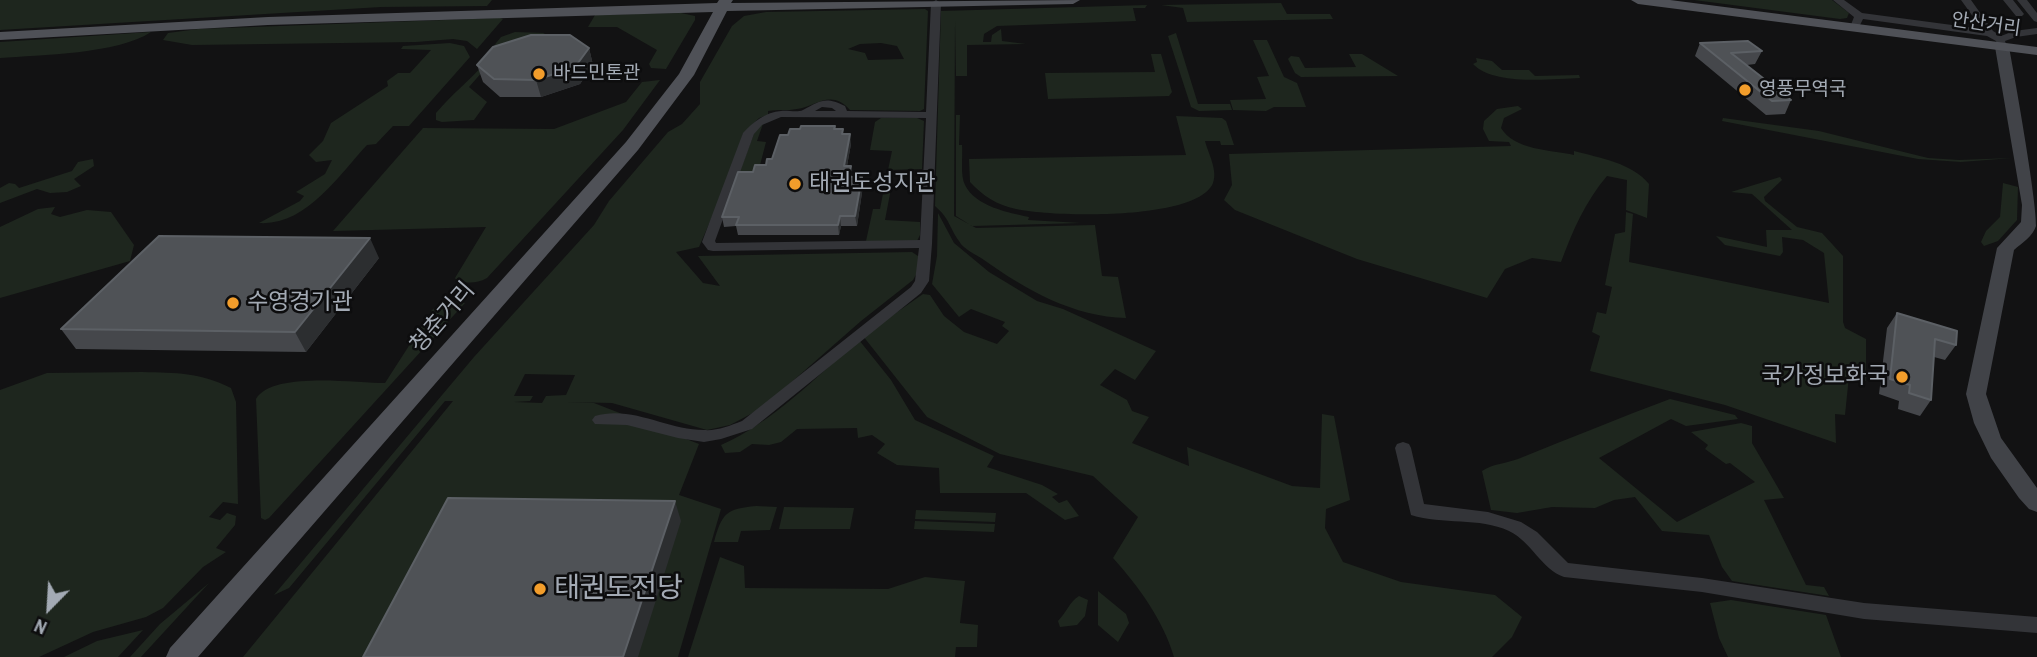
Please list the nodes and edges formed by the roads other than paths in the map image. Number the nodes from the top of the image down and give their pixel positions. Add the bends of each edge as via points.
1 (1073, 0) edge
2 (1638, 0) edge
3 (1838, 0) edge
4 (1966, 0) edge
5 (2008, 0) edge
6 (2022, 0) edge
7 (724, 3) edge
8 (936, 3) junction
9 (2019, 14) dead end
10 (2037, 19) edge
11 (1857, 21) junction
12 (2037, 31) edge
13 (0, 36) edge
14 (1997, 40) junction
15 (2037, 51) edge
16 (930, 115) junction
17 (2031, 233) edge
18 (926, 244) junction
19 (600, 420) dead end
20 (1404, 448) dead end
21 (2037, 503) edge
22 (2037, 625) edge
23 (180, 657) edge

1 - 8 main road
2 - 11 main road, 안산거리
3 - 11 street
4 - 14 street
5 - 9 street
6 - 10 street
7 - 8 main road
7 - 13 main road via 272,20
7 - 23 main road, 청춘거리 via 686,75 632,146
8 - 16 street
11 - 14 main road, 안산거리
12 - 14 street
14 - 15 main road, 안산거리
14 - 17 street via 2029,188
16 - 18 street
16 - 18 street via 779,114 764,119 749,133 708,242 713,247
17 - 21 street via 2015,238 2006,248 1976,394 1979,413 1992,438
18 - 19 street via 922,281 916,290 747,425 702,436 617,417
20 - 22 street via 1417,510 1494,520 1524,531 1545,550 1550,562 1564,570 1715,587 1864,611

